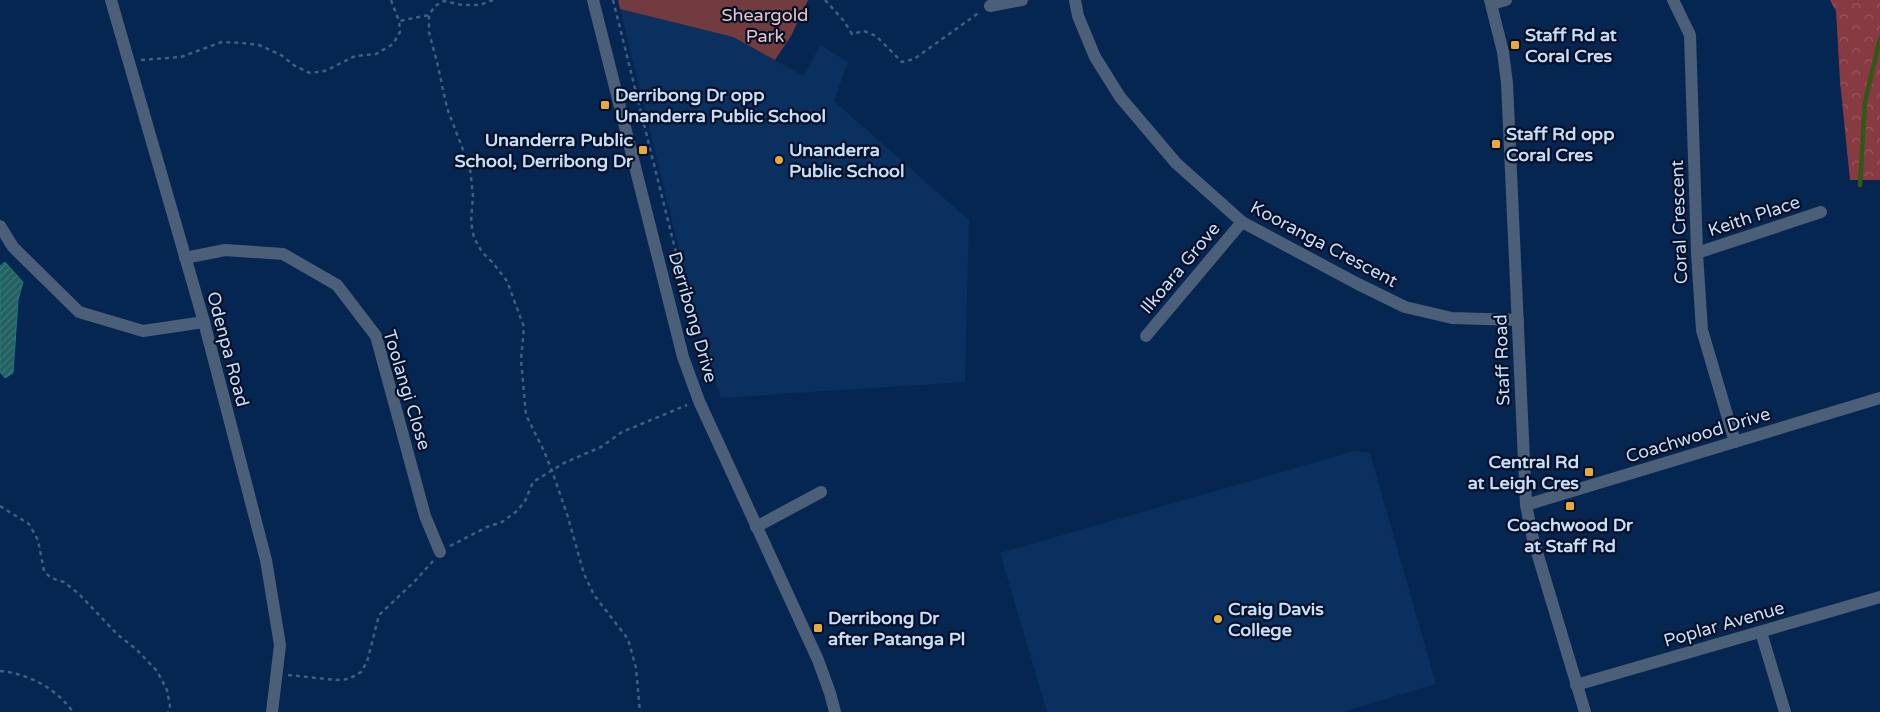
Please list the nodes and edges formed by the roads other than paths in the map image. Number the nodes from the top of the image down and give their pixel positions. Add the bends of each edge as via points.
1 (111, 0) edge
2 (593, 0) edge
3 (1022, 0) edge
4 (1075, 0) edge
5 (1506, 0) edge
6 (1673, 0) edge
7 (1491, 2) edge
8 (990, 6) road end
9 (1821, 212) dead end
10 (1242, 222) junction
11 (0, 226) edge
12 (1697, 253) junction
13 (185, 258) junction
14 (1518, 320) junction
15 (204, 322) junction
16 (1146, 336) dead end
17 (1880, 398) edge
18 (1735, 442) junction
19 (821, 492) dead end
20 (1526, 505) junction
21 (756, 527) junction
22 (440, 552) road end
23 (1880, 597) edge
24 (1760, 632) junction
25 (1576, 685) junction
26 (272, 712) edge
27 (835, 712) edge
28 (1584, 712) edge
29 (1785, 712) edge

1 - 13 street, Odenpa Road
2 - 21 street, Derribong Drive via 678,341 698,401
3 - 8 street
4 - 10 street, Kooranga Crescent via 1095,57 1120,97 1176,163
5 - 7 street
6 - 12 street, Coral Crescent via 1690,35
7 - 14 street, Staff Road via 1507,83
9 - 12 street, Keith Place
10 - 14 street, Kooranga Crescent via 1405,307 1452,318
10 - 16 street, Ilkoara Grove
11 - 15 street via 13,247 78,312 143,331
12 - 18 street, Coral Crescent via 1702,330
13 - 15 street, Odenpa Road
13 - 22 street, Toolangi Close via 226,250 283,254 337,285 376,336 425,516
14 - 20 street, Staff Road
15 - 26 street, Odenpa Road via 266,560 280,645
17 - 18 street, Coachwood Drive
18 - 20 street, Coachwood Drive
19 - 21 street
20 - 25 street, Staff Road
21 - 27 street, Derribong Drive via 818,660
23 - 24 street, Poplar Avenue
24 - 25 street, Poplar Avenue
24 - 29 street
25 - 28 street, Staff Road

